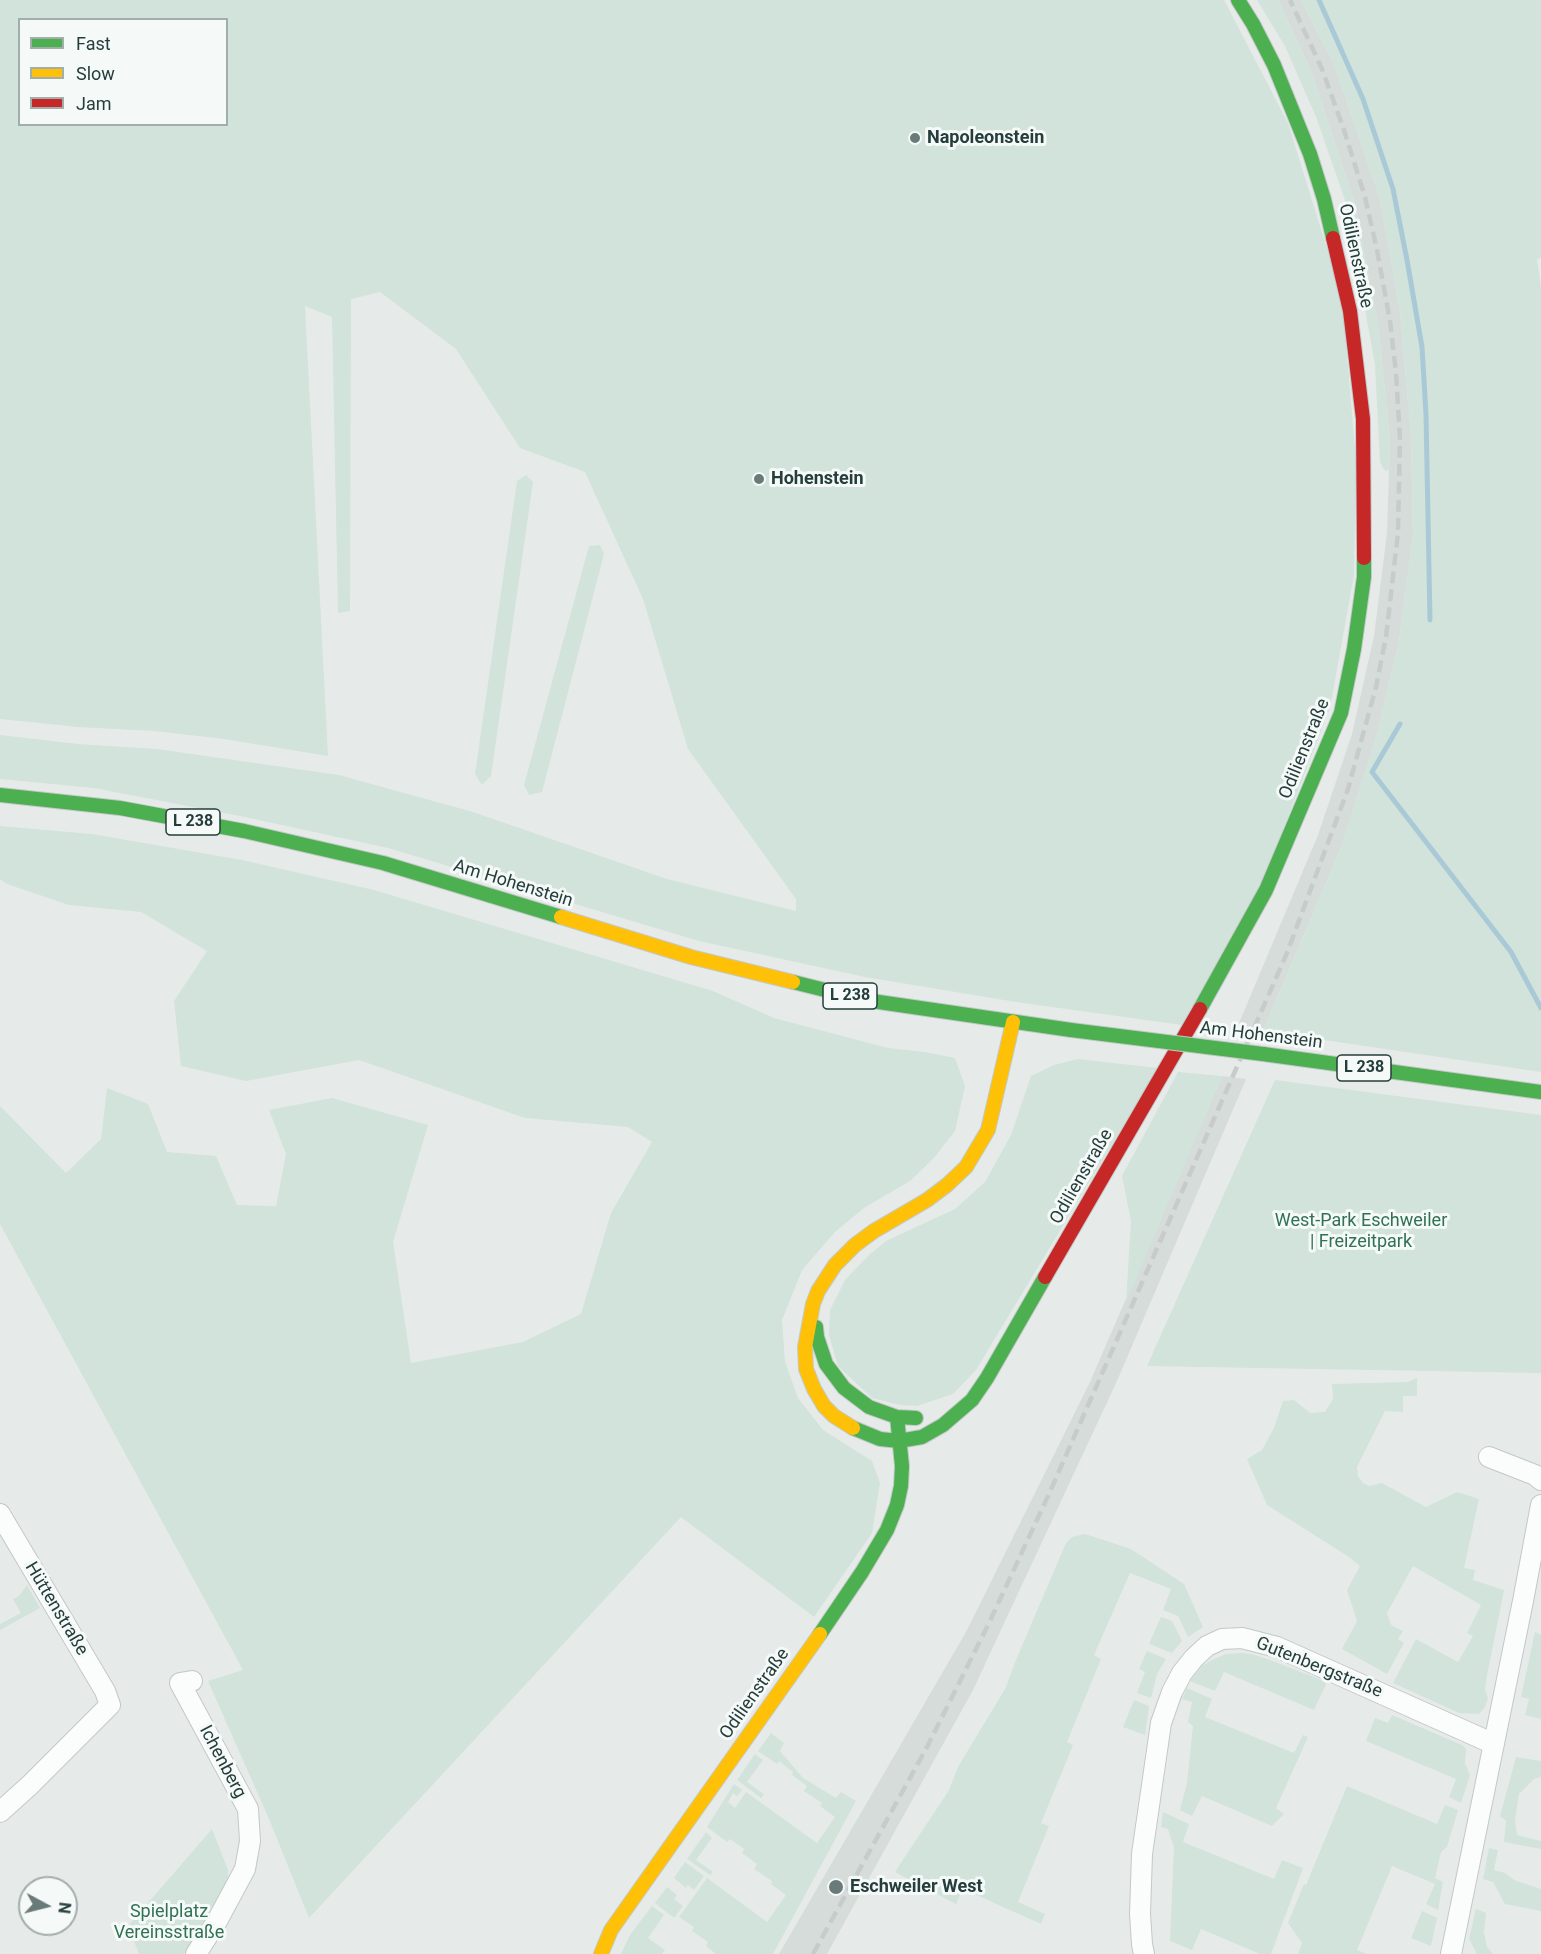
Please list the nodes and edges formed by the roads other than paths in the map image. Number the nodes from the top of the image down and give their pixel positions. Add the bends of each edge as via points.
1 (1238, 0) edge
2 (0, 795) edge
3 (1013, 1022) junction
4 (1541, 1092) edge
5 (813, 1304) junction
6 (962, 1410) junction
7 (897, 1417) junction
8 (899, 1441) junction
9 (1489, 1457) dead end
10 (1541, 1480) edge
11 (1541, 1505) edge
12 (0, 1514) edge
13 (192, 1681) dead end
14 (1494, 1744) junction
15 (0, 1812) edge
16 (196, 1954) edge
17 (601, 1954) edge
18 (1144, 1954) edge
19 (1451, 1954) edge

1 - 6 main road, Odilienstraße via 1274,65 1306,145 1324,199 1350,311 1363,419 1365,501 1364,577 1354,649 1341,713 1266,890 992,1368
2 - 3 main road, Am Hohenstein / L 238 via 120,808 244,831 383,863 690,957 866,1000
3 - 4 main road, Am Hohenstein / L 238, bridge
3 - 5 main road via 988,1130 966,1167 927,1200 855,1245 835,1265
5 - 7 main road via 817,1337 826,1364 844,1388 868,1407
5 - 8 main road via 805,1347 806,1369 824,1406 865,1434
6 - 7 main road via 933,1418
6 - 8 main road, Odilienstraße via 922,1437
7 - 8 main road, Odilienstraße
8 - 17 main road, Odilienstraße via 901,1486 887,1530 832,1617 611,1930
9 - 10 street
11 - 14 street
12 - 15 street, Hüttenstraße via 110,1705
13 - 16 street, Ichenberg via 180,1683 248,1809 250,1841 245,1869
14 - 18 street, Gutenbergstraße via 1277,1647 1242,1638 1222,1639 1207,1646 1182,1673 1161,1723 1142,1854 1140,1914
14 - 19 street

